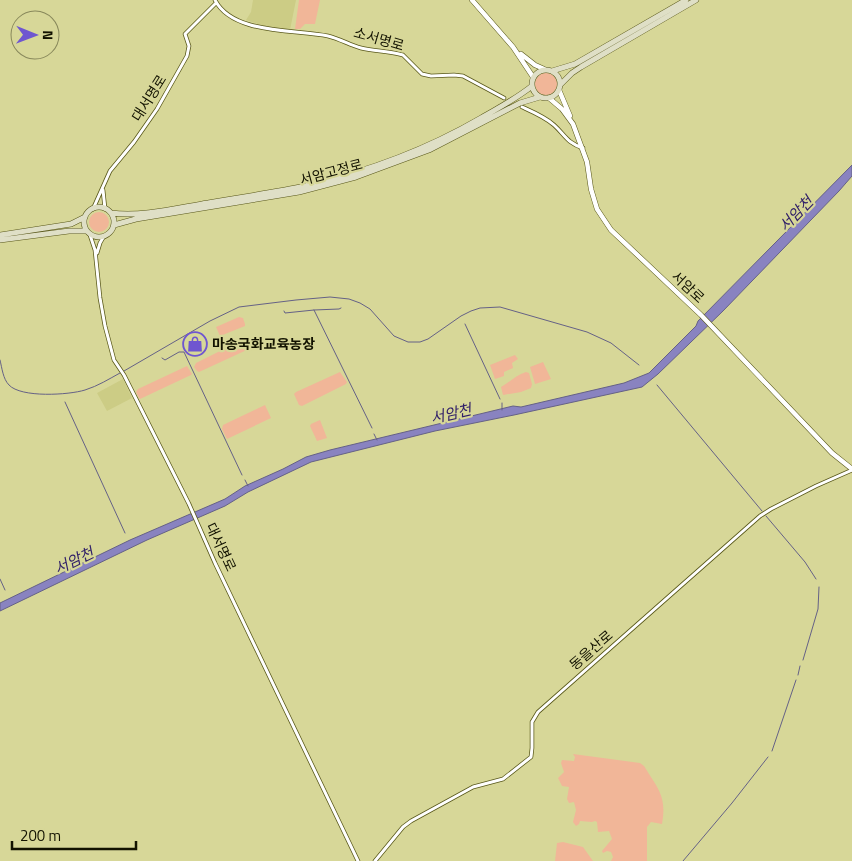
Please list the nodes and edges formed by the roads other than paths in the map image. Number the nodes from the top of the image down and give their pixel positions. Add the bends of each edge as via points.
1 (472, 0) edge
2 (686, 0) edge
3 (696, 0) edge
4 (216, 1) edge
5 (513, 47) junction
6 (544, 69) junction
7 (552, 71) junction
8 (534, 77) junction
9 (532, 86) junction
10 (560, 88) junction
11 (540, 97) junction
12 (504, 98) dead end
13 (549, 98) junction
14 (522, 107) dead end
15 (574, 124) junction
16 (583, 148) junction
17 (103, 189) junction
18 (93, 209) junction
19 (105, 209) junction
20 (111, 214) junction
21 (85, 217) junction
22 (114, 225) junction
23 (89, 233) junction
24 (0, 235) edge
25 (104, 236) junction
26 (0, 240) edge
27 (96, 259) junction
28 (852, 469) edge
29 (358, 861) edge
30 (376, 861) edge

1 - 5 street
2 - 7 main road via 574,64
3 - 10 main road via 582,66
4 - 12 street, 소서명로 via 236,19 254,26 328,36 364,49 403,55 422,74 463,76
4 - 17 street, 대서명로 via 185,34 189,46 187,56 157,109 110,171
5 - 6 street
5 - 8 street
6 - 7 main road
6 - 8 main road
7 - 10 main road via 559,76
8 - 9 main road
9 - 11 main road
9 - 20 main road, 서암고정로 via 445,138 350,174 244,197 127,215
10 - 13 main road
10 - 15 street
11 - 13 main road
11 - 22 main road, 서암고정로 via 520,103 438,146 356,178 299,192
13 - 15 street, 서암로
14 - 16 street via 543,117 568,141
15 - 16 street, 서암로
16 - 28 street, 서암로 via 594,201 603,219 701,315 832,453
17 - 18 street, 대서명로
17 - 19 street
18 - 19 main road
18 - 21 main road
19 - 20 main road
20 - 22 main road
21 - 23 main road
21 - 24 main road via 71,224
22 - 25 main road
23 - 25 main road
23 - 26 main road via 60,232
23 - 27 street, 대서명로
25 - 27 street
27 - 29 street, 대서명로 via 102,313 112,355 190,506
28 - 30 street, 동을산로 via 760,516 538,712 532,722 531,757 503,779 474,787 411,821

